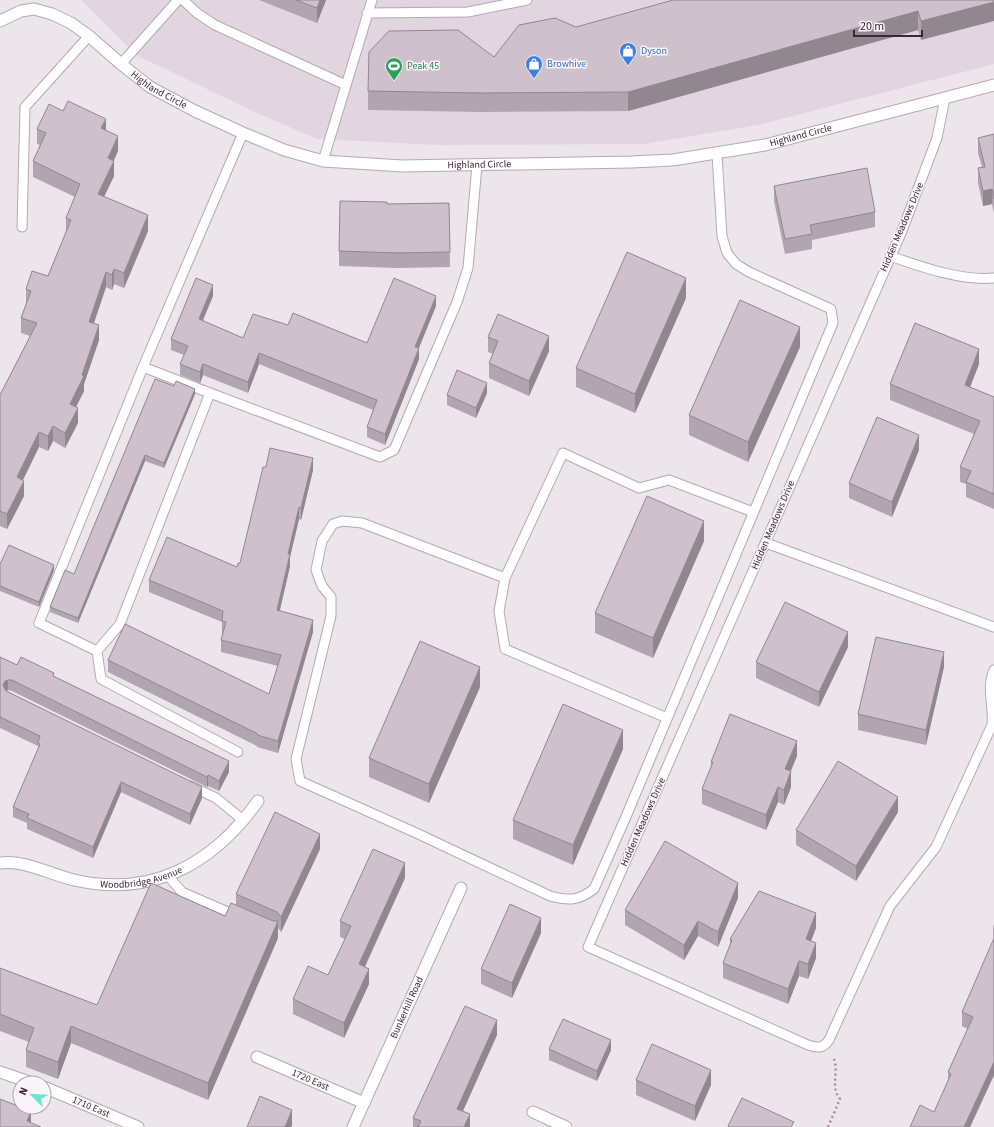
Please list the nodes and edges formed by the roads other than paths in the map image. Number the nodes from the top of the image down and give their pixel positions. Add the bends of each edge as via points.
1 (178, 0) edge
2 (183, 0) edge
3 (372, 0) edge
4 (527, 0) edge
5 (367, 13) junction
6 (5, 18) edge
7 (89, 36) junction
8 (121, 64) junction
9 (346, 85) junction
10 (994, 85) edge
11 (946, 98) junction
12 (242, 133) junction
13 (716, 154) junction
14 (323, 161) junction
15 (477, 165) junction
16 (22, 227) dead end
17 (890, 256) junction
18 (994, 278) edge
19 (143, 367) junction
20 (210, 393) junction
21 (753, 512) junction
22 (766, 543) junction
23 (505, 578) junction
24 (994, 627) edge
25 (97, 651) junction
26 (994, 670) edge
27 (667, 718) junction
28 (238, 752) dead end
29 (180, 780) edge
30 (258, 801) dead end
31 (243, 820) junction
32 (0, 863) edge
33 (168, 876) junction
34 (461, 888) dead end
35 (247, 921) edge
36 (257, 1057) dead end
37 (0, 1072) edge
38 (12, 1076) edge
39 (52, 1090) edge
40 (364, 1103) junction
41 (533, 1112) dead end
42 (138, 1127) edge
43 (354, 1127) edge
44 (566, 1127) edge

1 - 8 lane
2 - 9 lane via 216,25
3 - 5 lane
4 - 5 lane via 468,12
5 - 9 lane
6 - 7 street, Highland Circle via 34,9 71,23
7 - 8 street, Highland Circle
7 - 16 lane via 25,107
8 - 12 street, Highland Circle via 150,87
9 - 14 lane
10 - 11 street, Highland Circle
11 - 13 street, Highland Circle via 780,141
11 - 17 lane, Hidden Meadows Drive via 937,138
12 - 14 street, Highland Circle via 284,150
12 - 19 lane
13 - 15 street, Highland Circle via 631,162
13 - 21 lane via 722,236 727,253 736,264 749,272 831,309 832,323
14 - 15 street, Highland Circle via 403,166
15 - 20 lane via 468,268 457,302 394,450 380,457
17 - 18 lane via 965,277
17 - 22 lane, Hidden Meadows Drive
19 - 20 lane
19 - 25 lane via 39,623
20 - 25 lane via 124,626
21 - 23 lane via 669,480 639,488 563,453
21 - 27 lane
22 - 24 lane
22 - 26 lane, Hidden Meadows Drive via 588,947 808,1045 819,1048 825,1044 890,906 936,847 992,725 990,682
23 - 27 lane via 499,611 505,649
23 - 27 lane via 362,523 342,521 333,524 322,541 316,570 322,586 331,597 331,616 296,759 300,781 550,896 564,900 575,899 594,889
25 - 28 lane via 100,679
29 - 31 lane via 216,798
30 - 31 street, Woodbridge Avenue
31 - 33 street, Woodbridge Avenue via 234,832 210,853
32 - 33 street, Woodbridge Avenue via 26,864 57,876 94,883 130,883
33 - 35 lane via 182,892
34 - 40 street, Bunkerhill Road
36 - 40 street, 1720 East
37 - 38 street
39 - 42 street, 1710 East
40 - 43 street, Bunkerhill Road
41 - 44 street

